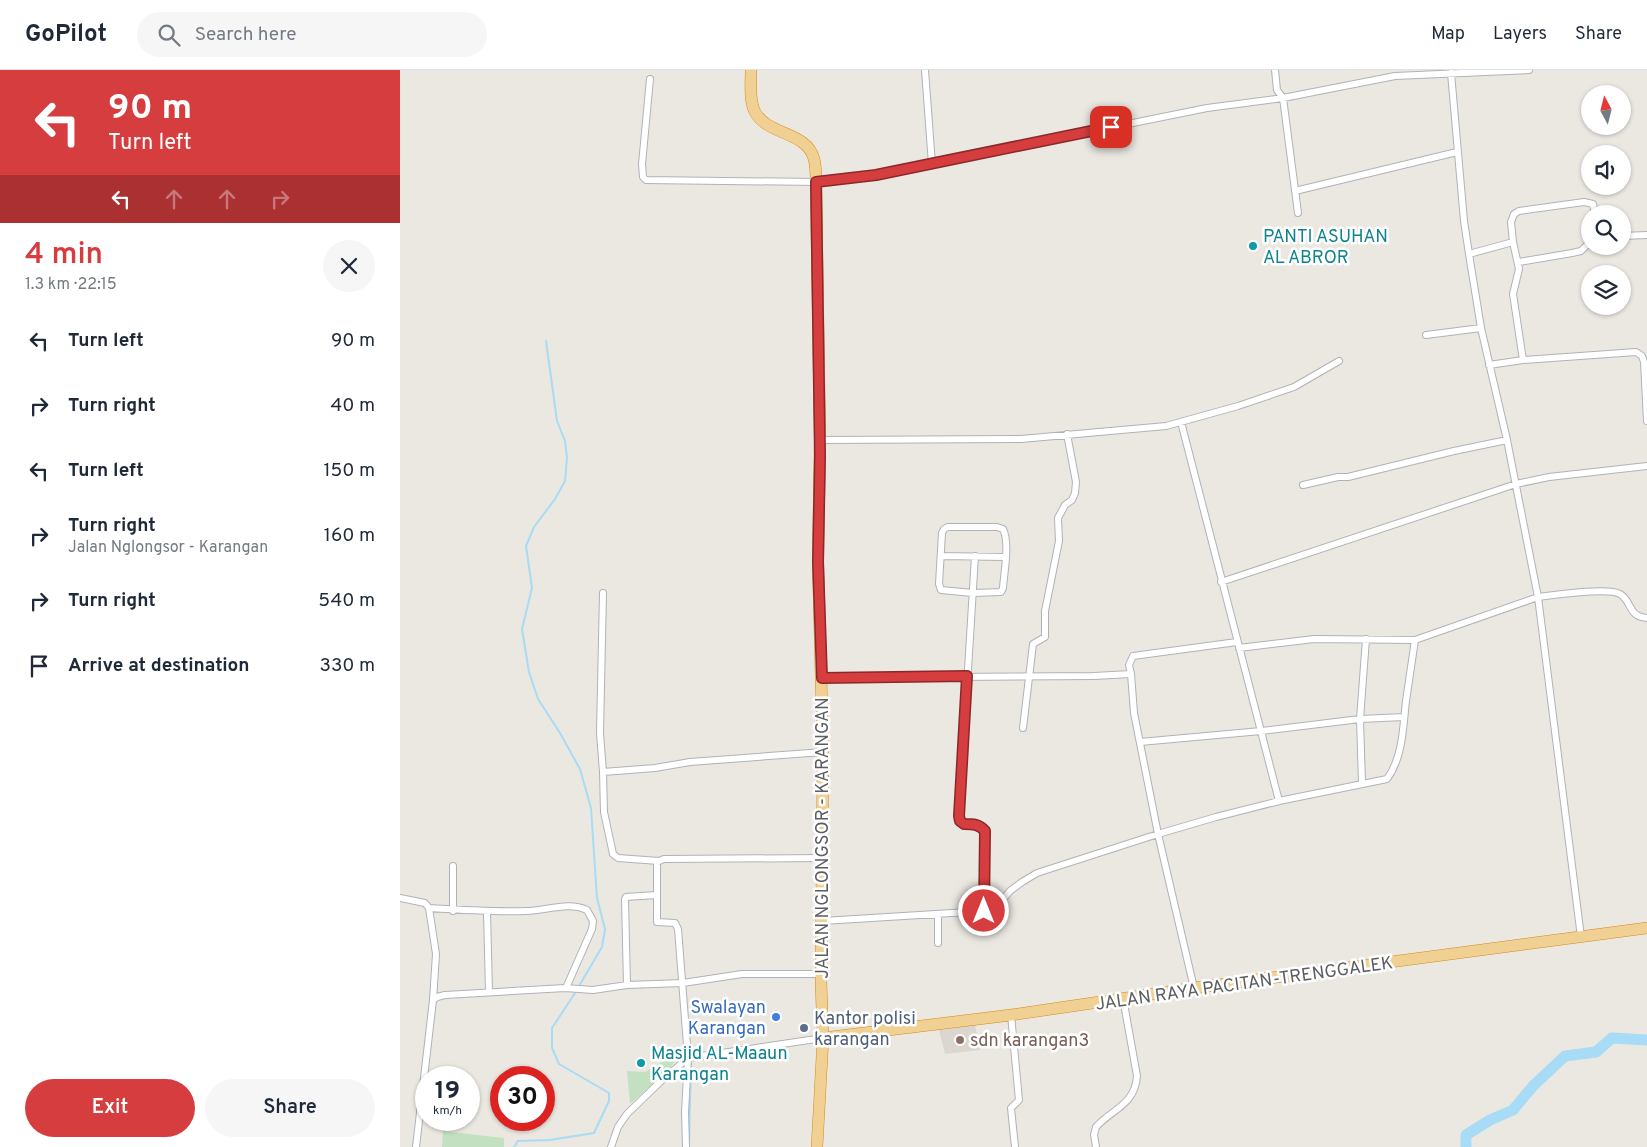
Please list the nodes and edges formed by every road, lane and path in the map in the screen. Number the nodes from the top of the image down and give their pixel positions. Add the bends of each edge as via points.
1 (751, 70) edge
2 (925, 70) edge
3 (1275, 70) edge
4 (1529, 70) edge
5 (1451, 73) junction
6 (650, 80) dead end
7 (1283, 98) junction
8 (1458, 152) junction
9 (932, 164) junction
10 (816, 182) junction
11 (1295, 191) junction
12 (1593, 205) edge
13 (1298, 213) dead end
14 (1647, 235) edge
15 (1631, 236) edge
16 (1514, 242) junction
17 (1581, 251) edge
18 (1468, 254) junction
19 (1519, 262) junction
20 (1481, 328) junction
21 (1426, 335) dead end
22 (1523, 360) junction
23 (1339, 361) dead end
24 (1489, 365) junction
25 (1647, 421) edge
26 (1181, 422) junction
27 (1067, 434) junction
28 (820, 440) junction
29 (1507, 440) junction
30 (1647, 466) edge
31 (1516, 484) junction
32 (1303, 485) dead end
33 (941, 556) junction
34 (975, 556) junction
35 (1005, 557) junction
36 (1221, 582) junction
37 (973, 592) junction
38 (603, 593) dead end
39 (1538, 597) junction
40 (1647, 618) edge
41 (1366, 639) junction
42 (1415, 640) junction
43 (1238, 645) junction
44 (1131, 674) junction
45 (967, 676) junction
46 (1030, 676) junction
47 (822, 678) junction
48 (1404, 717) junction
49 (1360, 719) junction
50 (1023, 728) dead end
51 (1261, 731) junction
52 (1140, 742) junction
53 (823, 752) junction
54 (603, 772) junction
55 (1362, 784) junction
56 (1279, 801) junction
57 (1158, 834) junction
58 (823, 858) junction
59 (658, 861) junction
60 (453, 866) dead end
61 (656, 896) junction
62 (400, 898) edge
63 (429, 908) junction
64 (453, 910) junction
65 (984, 911) junction
66 (487, 912) junction
67 (938, 915) junction
68 (823, 921) junction
69 (1647, 928) edge
70 (1581, 937) junction
71 (938, 943) dead end
72 (821, 974) junction
73 (683, 983) junction
74 (627, 985) junction
75 (568, 988) junction
76 (1194, 988) junction
77 (490, 992) junction
78 (1124, 998) junction
79 (433, 1000) junction
80 (1012, 1015) junction
81 (823, 1038) junction
82 (688, 1058) junction
83 (416, 1147) edge
84 (611, 1147) edge
85 (686, 1147) edge
86 (817, 1147) edge
87 (1015, 1147) edge
88 (1096, 1147) edge

1 - 10 highway, JALAN NGLONGSOR - KARANGAN via 754,110 768,126 810,149
2 - 9 street
3 - 7 street via 1278,90
4 - 5 street
5 - 7 street via 1395,76
5 - 8 street
6 - 10 street via 642,164 646,180
7 - 9 street via 1207,108
7 - 11 street
8 - 11 street
8 - 18 street
9 - 10 street
10 - 28 highway, JALAN NGLONGSOR - KARANGAN
11 - 13 street
12 - 16 street via 1584,202 1519,211 1511,222
14 - 15 street
16 - 18 street
16 - 19 street
17 - 19 street
18 - 20 street
19 - 22 street via 1513,294
20 - 21 street
20 - 24 street
22 - 24 street
22 - 25 street via 1636,352 1644,362
23 - 26 street via 1294,387
24 - 29 street
26 - 27 street
26 - 36 street
27 - 28 street via 1021,439
27 - 46 street via 1075,493 1058,518 1059,541 1046,611 1045,637 1033,644
28 - 47 highway, JALAN NGLONGSOR - KARANGAN via 818,562
29 - 31 street
29 - 32 street
30 - 31 street
31 - 36 street
31 - 39 street
33 - 34 street
33 - 35 street via 944,529 997,527 1005,532
33 - 37 street via 940,590
34 - 35 street
34 - 37 street
35 - 37 street via 1003,591
36 - 43 street
37 - 45 street
38 - 54 street via 600,733
39 - 40 street via 1615,592 1623,596 1634,614
39 - 42 street
39 - 70 street
41 - 42 street
41 - 43 street via 1314,638
41 - 49 street
42 - 48 street
43 - 44 street via 1132,656
43 - 51 street
44 - 46 street
44 - 52 street
45 - 46 street
45 - 47 street
45 - 65 street via 959,816 964,824 981,826 985,831
46 - 50 street
47 - 53 highway, JALAN NGLONGSOR - KARANGAN
48 - 49 street
48 - 55 street via 1392,772 1387,779
49 - 51 street
49 - 55 street
51 - 52 street
51 - 56 street
52 - 57 street
53 - 54 street
53 - 58 highway, JALAN NGLONGSOR - KARANGAN
54 - 59 street via 604,812 613,854 618,858
55 - 56 street
56 - 57 street
57 - 65 street via 1037,873 1010,891 999,904
57 - 76 street
58 - 59 street
58 - 68 highway, JALAN NGLONGSOR - KARANGAN
59 - 61 street
60 - 64 street
61 - 73 street via 657,922 677,925
61 - 74 street via 624,899
62 - 63 street
63 - 64 street
63 - 79 street via 436,954
64 - 66 street
65 - 67 street
66 - 75 street via 528,912 573,906 587,910 593,921 592,929
66 - 77 street
67 - 68 street
67 - 71 street
68 - 72 highway, JALAN NGLONGSOR - KARANGAN
69 - 70 highway, JALAN RAYA PACITAN-TRENGGALEK
70 - 76 highway, JALAN RAYA PACITAN-TRENGGALEK
72 - 73 street via 742,974
72 - 81 highway, JALAN NGLONGSOR - KARANGAN
73 - 74 street
73 - 82 street
74 - 75 street via 591,990
75 - 77 street
76 - 78 highway, JALAN RAYA PACITAN-TRENGGALEK
77 - 79 street via 441,995
78 - 80 highway, JALAN RAYA PACITAN-TRENGGALEK
78 - 88 street via 1137,1085 1126,1102 1096,1126
79 - 83 street
80 - 81 highway, JALAN RAYA PACITAN-TRENGGALEK
80 - 87 street via 1019,1100 1010,1108
81 - 82 street
81 - 86 highway, JALAN NGLONGSOR - KARANGAN
82 - 84 street via 627,1114
82 - 85 street

